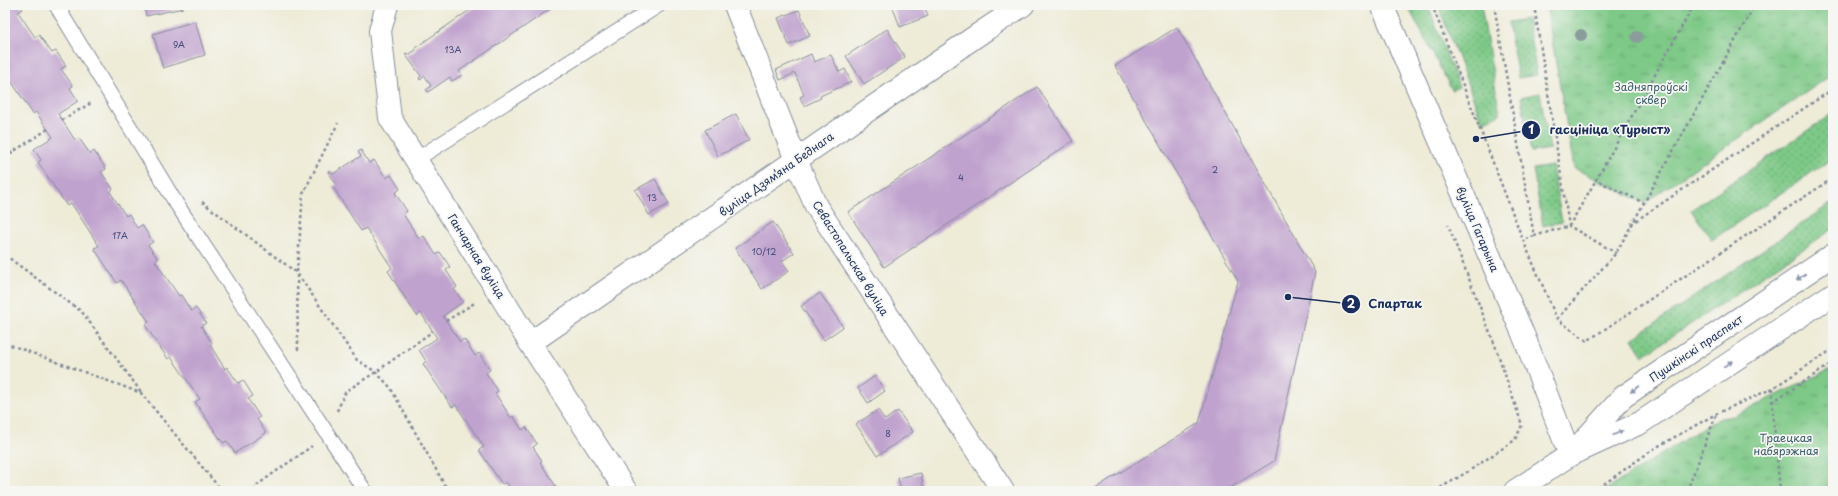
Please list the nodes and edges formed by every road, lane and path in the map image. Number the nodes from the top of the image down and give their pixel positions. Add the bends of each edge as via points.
1 (56, 5) edge
2 (387, 5) edge
3 (660, 5) edge
4 (735, 5) edge
5 (1023, 5) edge
6 (1382, 5) edge
7 (1432, 5) edge
8 (1494, 5) edge
9 (1534, 5) edge
10 (1694, 5) edge
11 (1755, 5) edge
12 (1833, 89) edge
13 (109, 93) junction
14 (62, 120) dead end
15 (338, 123) dead end
16 (48, 129) dead end
17 (5, 157) edge
18 (417, 160) junction
19 (796, 160) junction
20 (1833, 178) edge
21 (1596, 180) junction
22 (196, 198) dead end
23 (1644, 204) junction
24 (1631, 224) junction
25 (1569, 226) junction
26 (1534, 236) junction
27 (1523, 240) junction
28 (1616, 253) junction
29 (5, 255) edge
30 (1833, 255) edge
31 (297, 273) junction
32 (497, 289) junction
33 (1833, 294) edge
34 (1557, 319) junction
35 (446, 321) dead end
36 (432, 330) dead end
37 (5, 343) edge
38 (530, 343) junction
39 (1496, 348) dead end
40 (1833, 350) edge
41 (298, 351) dead end
42 (1833, 363) edge
43 (376, 372) junction
44 (1773, 388) junction
45 (141, 393) junction
46 (1772, 402) junction
47 (1716, 414) junction
48 (327, 435) junction
49 (1570, 455) junction
50 (222, 491) edge
51 (254, 491) edge
52 (365, 491) edge
53 (448, 491) edge
54 (626, 491) edge
55 (1003, 491) edge
56 (1435, 491) edge
57 (1516, 491) edge
58 (1594, 491) edge
59 (1687, 491) edge
60 (1780, 491) edge

1 - 13 lane
2 - 18 street, Ганчарная вуліца via 380,31 390,118
3 - 18 lane
4 - 19 street, Севастопальская вуліца
5 - 19 street, вуліца Дзямʼяна Беднага
6 - 49 street, вуліца Гагарына via 1523,334
7 - 27 path
8 - 26 path
9 - 25 path
10 - 21 path
11 - 23 path
12 - 24 path
13 - 14 path
13 - 48 lane via 176,203
15 - 31 path via 303,194
16 - 17 path
18 - 32 street, Ганчарная вуліца
19 - 38 street, вуліца Дзямʼяна Беднага
19 - 55 street, Севастопальская вуліца via 816,206
20 - 34 path via 1587,342
21 - 23 path
21 - 25 path
22 - 31 path
23 - 24 path
24 - 28 path
25 - 26 path
25 - 28 path
26 - 27 path
27 - 34 path
28 - 34 path
29 - 45 path via 82,312
30 -> 49 street, Пушкінскі праспект via 1623,397
31 - 41 path
31 - 43 path via 357,360
32 - 35 path
32 - 38 street, Ганчарная вуліца
49 -> 33 street, Пушкінскі праспект via 1640,423
36 - 43 path
37 - 45 path
38 - 54 street, Ганчарная вуліца
39 - 56 path via 1522,425 1514,440
40 - 44 path
42 - 46 path
43 - 48 path via 346,391
43 - 53 path via 390,387
44 - 46 path
44 - 47 path
45 - 50 path
46 - 60 path
47 - 58 path via 1655,448
47 - 59 path
48 - 51 path via 257,485
48 - 52 lane
49 - 57 street, Пушкінскі праспект

